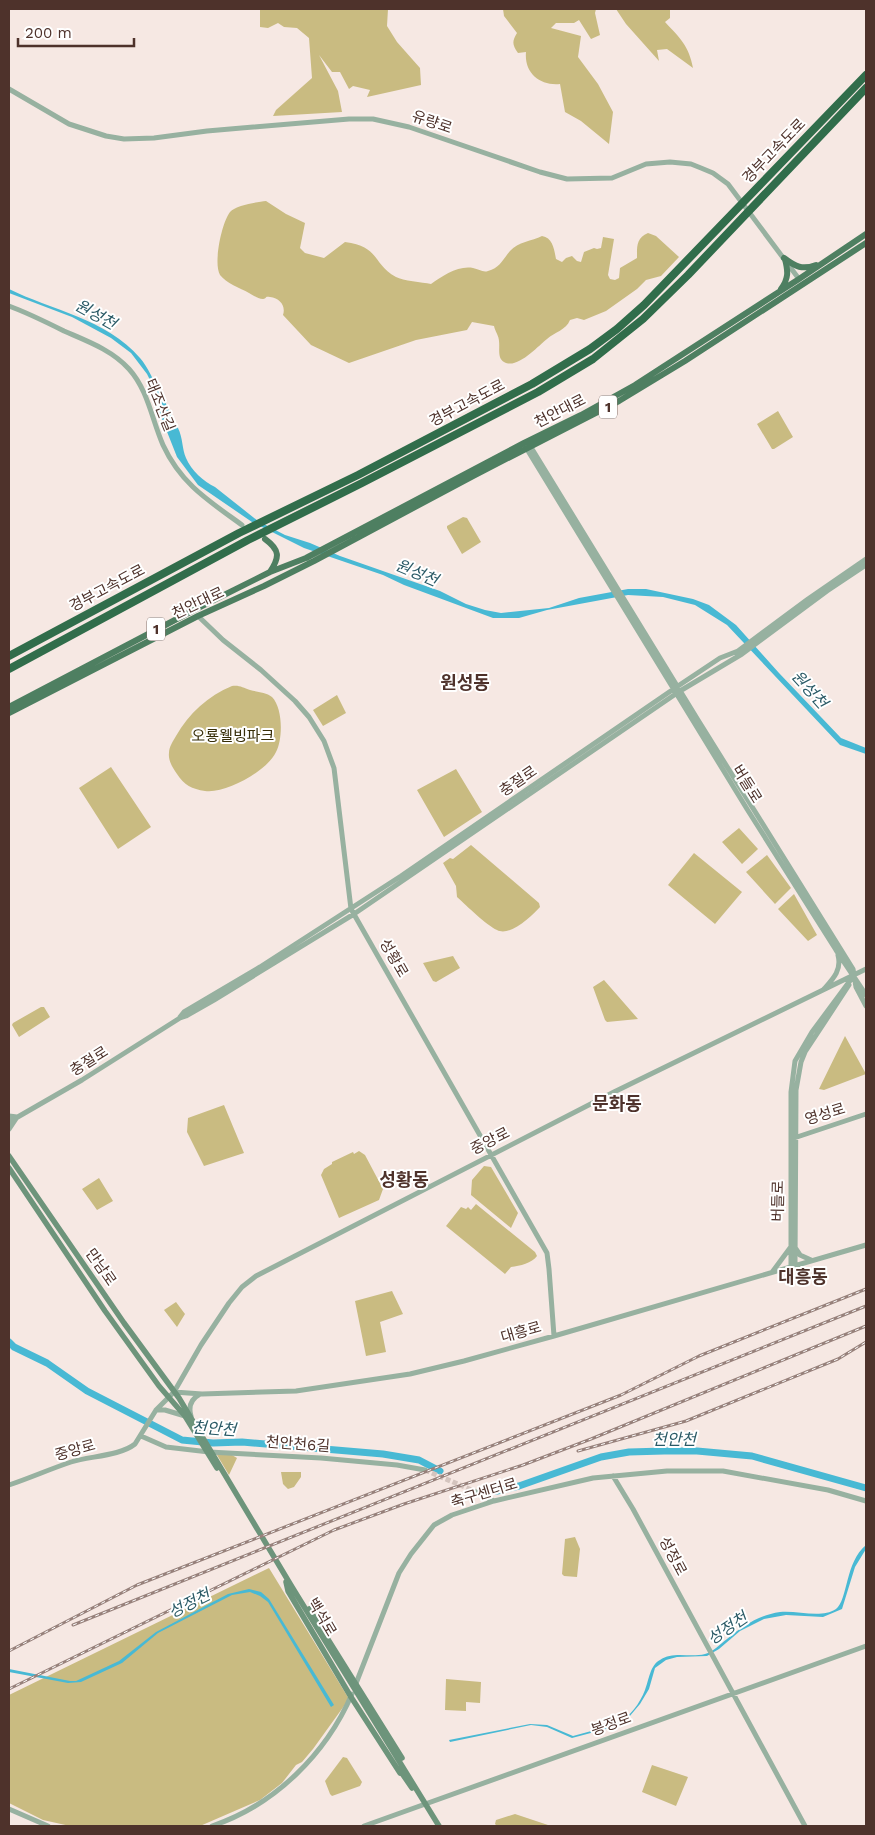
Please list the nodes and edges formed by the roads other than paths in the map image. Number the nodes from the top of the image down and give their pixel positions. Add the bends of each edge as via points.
1 (866, 75) edge
2 (866, 88) edge
3 (9, 89) edge
4 (866, 234) edge
5 (866, 243) edge
6 (784, 258) junction
7 (823, 263) junction
8 (799, 279) junction
9 (780, 291) junction
10 (9, 306) edge
11 (527, 445) junction
12 (240, 529) junction
13 (265, 539) dead end
14 (866, 559) edge
15 (866, 566) edge
16 (270, 572) junction
17 (198, 616) junction
18 (759, 639) junction
19 (9, 656) edge
20 (9, 669) edge
21 (677, 690) junction
22 (9, 707) edge
23 (9, 713) edge
24 (352, 911) junction
25 (836, 950) junction
26 (866, 969) edge
27 (854, 976) junction
28 (822, 992) junction
29 (866, 994) edge
30 (832, 1003) junction
31 (866, 1006) edge
32 (866, 1114) edge
33 (9, 1116) edge
34 (18, 1117) junction
35 (9, 1122) edge
36 (9, 1129) edge
37 (794, 1138) junction
38 (492, 1155) junction
39 (9, 1156) edge
40 (9, 1168) edge
41 (866, 1245) edge
42 (793, 1247) junction
43 (811, 1260) junction
44 (793, 1266) junction
45 (772, 1272) junction
46 (554, 1336) junction
47 (155, 1367) junction
48 (148, 1372) junction
49 (174, 1392) junction
50 (202, 1394) junction
51 (169, 1396) junction
52 (156, 1410) junction
53 (191, 1422) junction
54 (142, 1434) junction
55 (425, 1470) tunnel mouth
56 (613, 1476) junction
57 (9, 1485) edge
58 (474, 1491) tunnel mouth
59 (866, 1500) edge
60 (494, 1501) junction
61 (278, 1565) junction
62 (286, 1582) junction
63 (292, 1587) junction
64 (866, 1646) edge
65 (347, 1679) junction
66 (357, 1684) junction
67 (732, 1693) junction
68 (351, 1697) junction
69 (405, 1774) junction
70 (426, 1805) junction
71 (9, 1809) edge
72 (48, 1826) edge
73 (212, 1826) edge
74 (364, 1826) edge
75 (439, 1826) edge
76 (805, 1826) edge

1 - 12 highway, 경부고속도로 via 644,305 590,349 444,431
2 - 20 highway, 경부고속도로 / 1 via 643,319 593,359 538,392 248,540
3 - 6 street, 유량로 via 70,124 106,136 124,138 368,119 398,123 567,179 612,178 655,162 691,164 713,173 728,184
4 - 7 main road, 천안대로 / 1
5 - 11 main road, 천안대로 / 1 via 631,394
6 - 7 main road via 797,268 806,269
6 - 8 street, 유량로
6 - 9 main road via 788,273
7 - 8 main road, 천안대로 / 1
8 - 9 main road, 천안대로 / 1
9 - 11 main road, 천안대로 / 1 via 635,385
10 - 12 street, 태조산길 via 99,347 127,368 136,377 178,471
11 - 16 main road, 천안대로 / 1
11 - 17 main road, 천안대로 / 1 via 337,549
11 - 21 street, 버들로
12 - 19 highway, 경부고속도로
13 - 16 main road via 277,553
14 - 18 street via 808,599
15 - 18 street
16 - 22 main road, 천안대로 / 1
17 - 23 main road, 천안대로
17 - 24 street, 성황로 via 295,701 324,741 334,768
18 - 21 street, 충절로
21 - 24 street, 충절로
21 - 25 street, 버들로
21 - 27 street, 버들로 via 853,969
24 - 34 street, 충절로 via 207,1004
24 - 38 street, 성황로
25 - 27 street, 버들로
25 - 28 street via 839,968
26 - 27 street, 중앙로
27 - 28 street, 중앙로
27 - 29 street
27 - 30 street, 버들로
27 - 31 street
27 - 37 street, 버들로 via 800,1062
28 - 30 street via 834,995
28 - 38 street, 중앙로
30 - 37 street, 버들로 via 795,1061 791,1092
32 - 37 street, 영성로
33 - 34 street
34 - 35 street, 충절로
34 - 36 street
37 - 42 street, 버들로
38 - 46 street, 성황로 via 546,1253
38 - 49 street, 중앙로 via 256,1276 228,1303
39 - 47 main road, 만남로
40 - 48 main road, 만남로
41 - 43 street, 대흥로
42 - 43 street
42 - 44 street, 버들로
42 - 45 street
43 - 44 street, 대흥로
44 - 45 street, 대흥로
45 - 46 street, 대흥로
46 - 50 street, 대흥로 via 410,1374 310,1390
47 - 48 main road via 155,1373
47 - 49 main road, 만남로
48 - 51 main road, 만남로
49 - 50 street, 대흥로
49 - 51 street
49 - 53 main road
50 - 53 street via 190,1403
51 - 52 street
51 - 53 main road
52 - 53 street via 165,1410
52 - 54 street
53 - 61 main road
54 - 55 street, 천안천6길 via 166,1447 321,1458
54 - 57 street, 중앙로 via 130,1448 73,1461
56 - 59 street, 축구센터로 via 716,1470
56 - 60 street, 축구센터로
56 - 67 street, 성정로
58 - 60 street
60 - 66 street, 축구센터로 via 443,1519 434,1525 411,1554 392,1587
61 - 62 main road, 백석로
61 - 63 main road, 백석로
62 - 65 main road, 백석로
62 - 68 main road via 288,1591
63 - 65 main road, 백석로
63 - 66 main road
64 - 67 street, 봉정로
65 - 69 main road
66 - 68 street, 축구센터로
66 - 69 main road via 405,1763
67 - 70 street, 봉정로
67 - 76 street
68 - 69 main road via 398,1772
68 - 73 street, 축구센터로 via 318,1750 294,1777 265,1800
69 - 70 main road
70 - 74 street, 봉정로
70 - 75 main road
71 - 72 street

